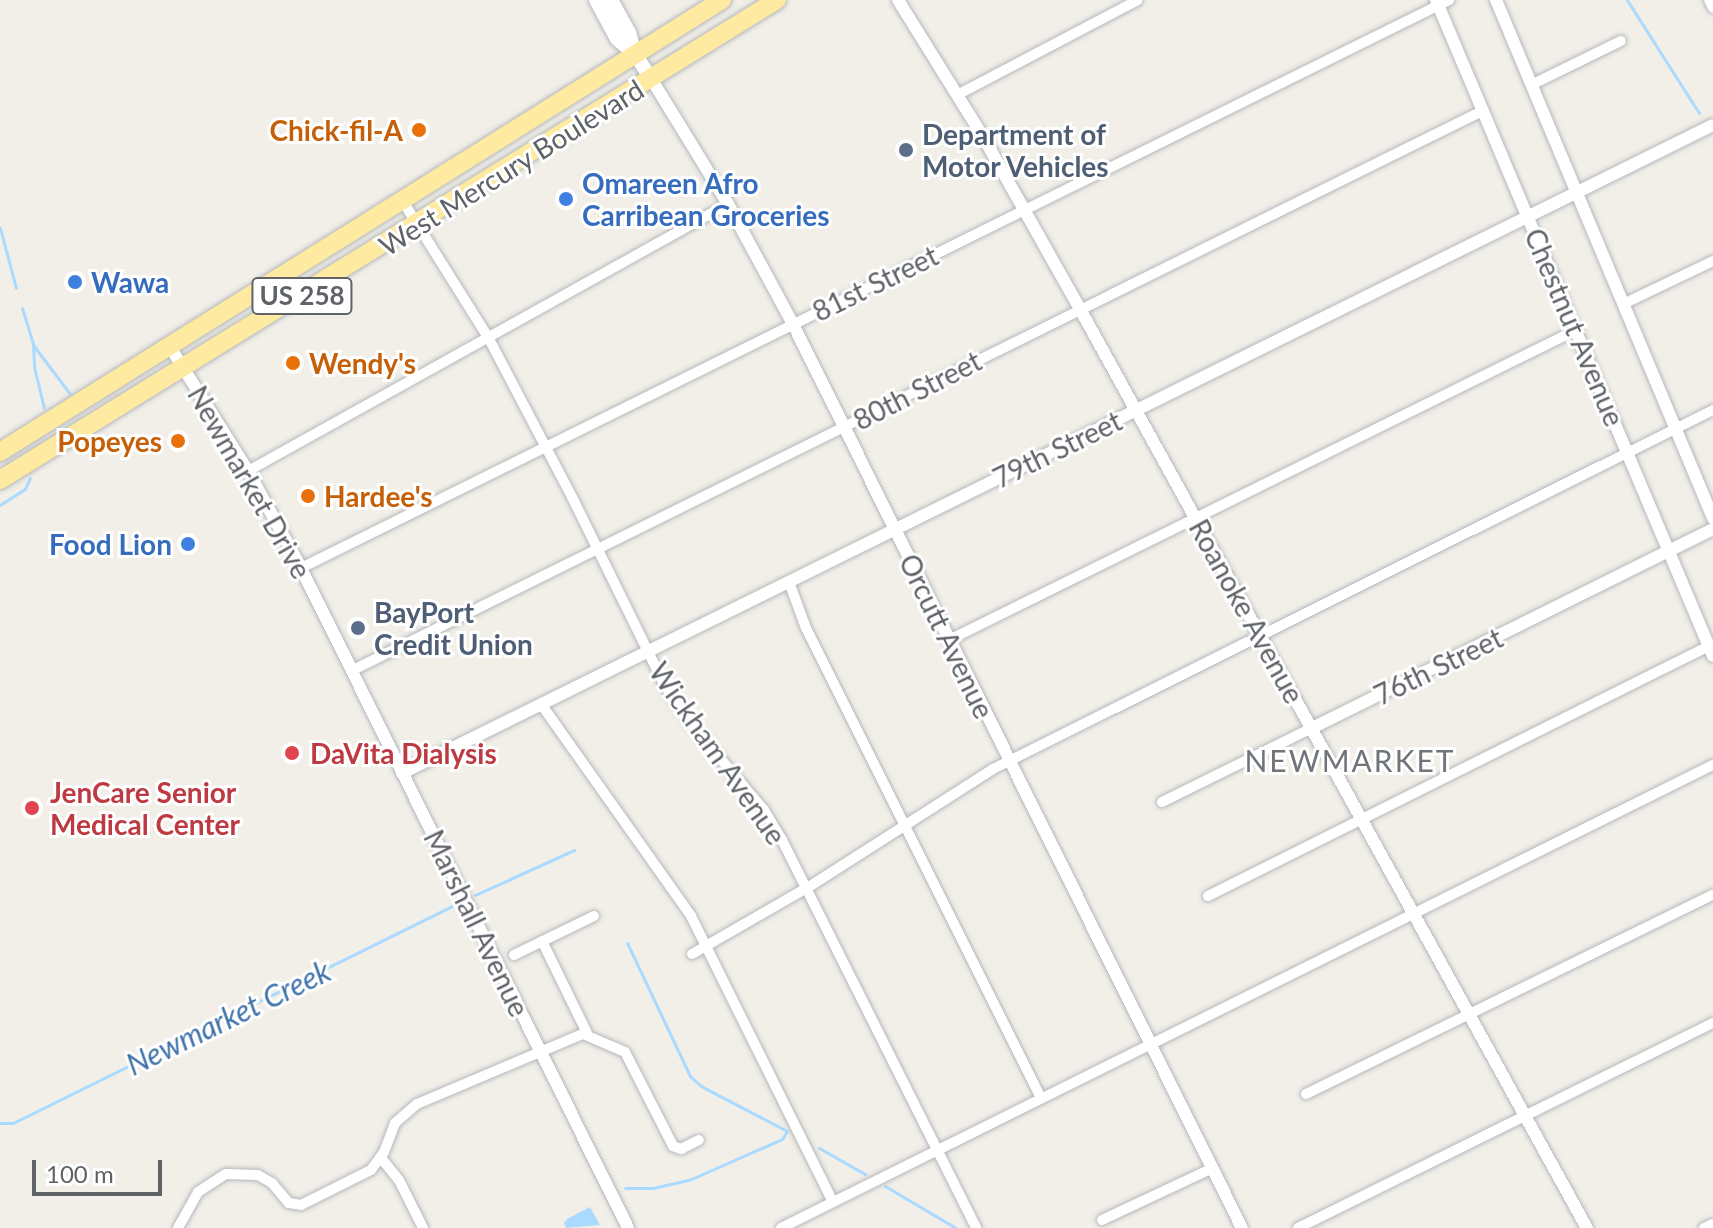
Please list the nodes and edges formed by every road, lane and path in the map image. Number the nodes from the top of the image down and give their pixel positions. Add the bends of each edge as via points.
1 (596, 0) edge
2 (611, 0) edge
3 (722, 0) edge
4 (777, 0) edge
5 (898, 0) edge
6 (1138, 0) edge
7 (1496, 0) edge
8 (1709, 0) edge
9 (1441, 2) edge
10 (1713, 8) edge
11 (1621, 41) dead end
12 (635, 54) junction
13 (652, 80) junction
14 (1531, 85) junction
15 (957, 95) junction
16 (1484, 110) junction
17 (1713, 125) edge
18 (1576, 193) junction
19 (402, 200) junction
20 (728, 204) junction
21 (1024, 210) junction
22 (1529, 216) junction
23 (419, 223) junction
24 (1713, 261) edge
25 (1623, 304) junction
26 (1080, 309) junction
27 (793, 324) junction
28 (1576, 330) junction
29 (488, 337) junction
30 (170, 347) junction
31 (185, 368) junction
32 (1713, 410) edge
33 (1136, 411) junction
34 (844, 427) junction
35 (1675, 429) junction
36 (547, 446) junction
37 (0, 452) edge
38 (1628, 452) junction
39 (248, 471) junction
40 (0, 480) edge
41 (1713, 518) edge
42 (1196, 519) junction
43 (1713, 529) edge
44 (895, 530) junction
45 (598, 549) junction
46 (1670, 551) junction
47 (301, 568) junction
48 (789, 582) junction
49 (326, 619) joint
50 (1260, 634) junction
51 (949, 640) junction
52 (1711, 651) edge
53 (647, 652) junction
54 (351, 671) junction
55 (541, 704) junction
56 (1312, 728) junction
57 (1009, 760) junction
58 (1713, 765) edge
59 (402, 773) junction
60 (1162, 802) dead end
61 (1362, 819) junction
62 (906, 826) junction
63 (807, 888) junction
64 (1713, 895) edge
65 (1208, 896) dead end
66 (1414, 914) junction
67 (594, 916) dead end
68 (542, 941) junction
69 (707, 946) junction
70 (692, 954) dead end
71 (514, 955) dead end
72 (1469, 1014) junction
73 (1713, 1023) edge
74 (587, 1033) junction
75 (1151, 1043) junction
76 (540, 1051) junction
77 (1306, 1094) dead end
78 (1041, 1098) junction
79 (1525, 1115) junction
80 (699, 1140) dead end
81 (937, 1149) junction
82 (381, 1158) junction
83 (1213, 1168) junction
84 (833, 1202) junction
85 (1102, 1220) dead end
86 (1713, 1224) edge
87 (178, 1228) edge
88 (423, 1228) edge
89 (628, 1228) edge
90 (781, 1228) edge
91 (976, 1228) edge
92 (1242, 1228) edge
93 (1298, 1228) edge
94 (1587, 1228) edge
95 (1704, 1228) edge

1 - 12 main road, Orcutt Avenue via 617,39
2 - 12 main road, Orcutt Avenue
3 - 12 highway, West Mercury Boulevard / US 258
4 - 13 highway, West Mercury Boulevard / US 258
5 - 15 street, Roanoke Avenue
6 - 15 street
7 - 14 street, Chestnut Avenue
8 - 10 street
9 - 16 street, Chestnut Avenue
9 - 21 street, 81st Street
11 - 14 street
12 - 13 main road, Orcutt Avenue
12 - 19 highway, West Mercury Boulevard / US 258
13 - 20 street, Orcutt Avenue
13 - 23 highway, West Mercury Boulevard / US 258
14 - 18 street, Chestnut Avenue
15 - 21 street, Roanoke Avenue
16 - 22 street, Chestnut Avenue
16 - 26 street, 80th Street
17 - 18 street, 79th Street
18 - 22 street, 79th Street
18 - 25 street, Chestnut Avenue
19 - 23 street, Wickham Avenue
19 - 30 highway, West Mercury Boulevard / US 258
20 - 27 street, Orcutt Avenue
20 - 29 street
21 - 26 street, Roanoke Avenue
21 - 27 street, 81st Street
22 - 28 street, Chestnut Avenue
22 - 33 street, 79th Street
23 - 29 street, Wickham Avenue
23 - 31 highway, West Mercury Boulevard / US 258
24 - 25 street
25 - 35 street, Chestnut Avenue
26 - 33 street, Roanoke Avenue
26 - 34 street, 80th Street
27 - 34 street, Orcutt Avenue
27 - 36 street, 81st Street
28 - 38 street, Chestnut Avenue
28 - 42 street
29 - 36 street, Wickham Avenue
29 - 39 street
30 - 31 street, Newmarket Drive
30 - 37 highway, West Mercury Boulevard / US 258
31 - 39 street, Newmarket Drive
31 - 40 highway, West Mercury Boulevard / US 258
32 - 35 street
33 - 42 street, Roanoke Avenue
33 - 44 street, 79th Street
34 - 44 street, Orcutt Avenue
34 - 45 street, 80th Street
35 - 38 street
35 - 41 street, Chestnut Avenue
36 - 45 street, Wickham Avenue
36 - 47 street, 81st Street
38 - 46 street, Chestnut Avenue
38 - 50 street
39 - 47 street, Newmarket Drive
42 - 50 street, Roanoke Avenue
42 - 51 street
43 - 46 street, 76th Street
44 - 48 street, 79th Street
44 - 51 street, Orcutt Avenue
45 - 53 street, Wickham Avenue
45 - 54 street, 80th Street
46 - 52 street, Chestnut Avenue
46 - 56 street, 76th Street
47 - 49 street, Newmarket Drive
48 - 53 street, 79th Street
48 - 62 street via 806,628
49 - 54 street, Marshall Avenue
50 - 56 street, Roanoke Avenue
50 - 57 street
51 - 57 street, Orcutt Avenue
52 - 61 street
53 - 55 street, 79th Street
53 - 63 street, Wickham Avenue via 691,724 764,810
54 - 59 street, Marshall Avenue
55 - 59 street, 79th Street
55 - 69 street
56 - 60 street, 76th Street
56 - 61 street, Roanoke Avenue
57 - 62 street
57 - 75 street, Orcutt Avenue
58 - 66 street
59 - 76 street, Marshall Avenue
61 - 65 street
61 - 66 street, Roanoke Avenue
62 - 63 street
62 - 78 street
63 - 69 street
63 - 81 street, Wickham Avenue
64 - 72 street
66 - 72 street, Roanoke Avenue
66 - 75 street
67 - 68 street
68 - 71 street
68 - 74 street
69 - 70 street
69 - 84 street
72 - 77 street
72 - 79 street, Roanoke Avenue
73 - 79 street
74 - 76 street
74 - 80 street via 625,1052 673,1146 681,1149
75 - 78 street
75 - 83 street, Orcutt Avenue
76 - 82 street via 406,1111
76 - 89 street, Marshall Avenue
78 - 81 street
79 - 93 street
79 - 94 street, Roanoke Avenue
81 - 84 street
81 - 91 street, Wickham Avenue
82 - 87 street via 371,1170 297,1206 258,1175 226,1174 198,1192
82 - 88 street via 399,1180
83 - 85 street
83 - 92 street, Orcutt Avenue
84 - 90 street
86 - 95 street

